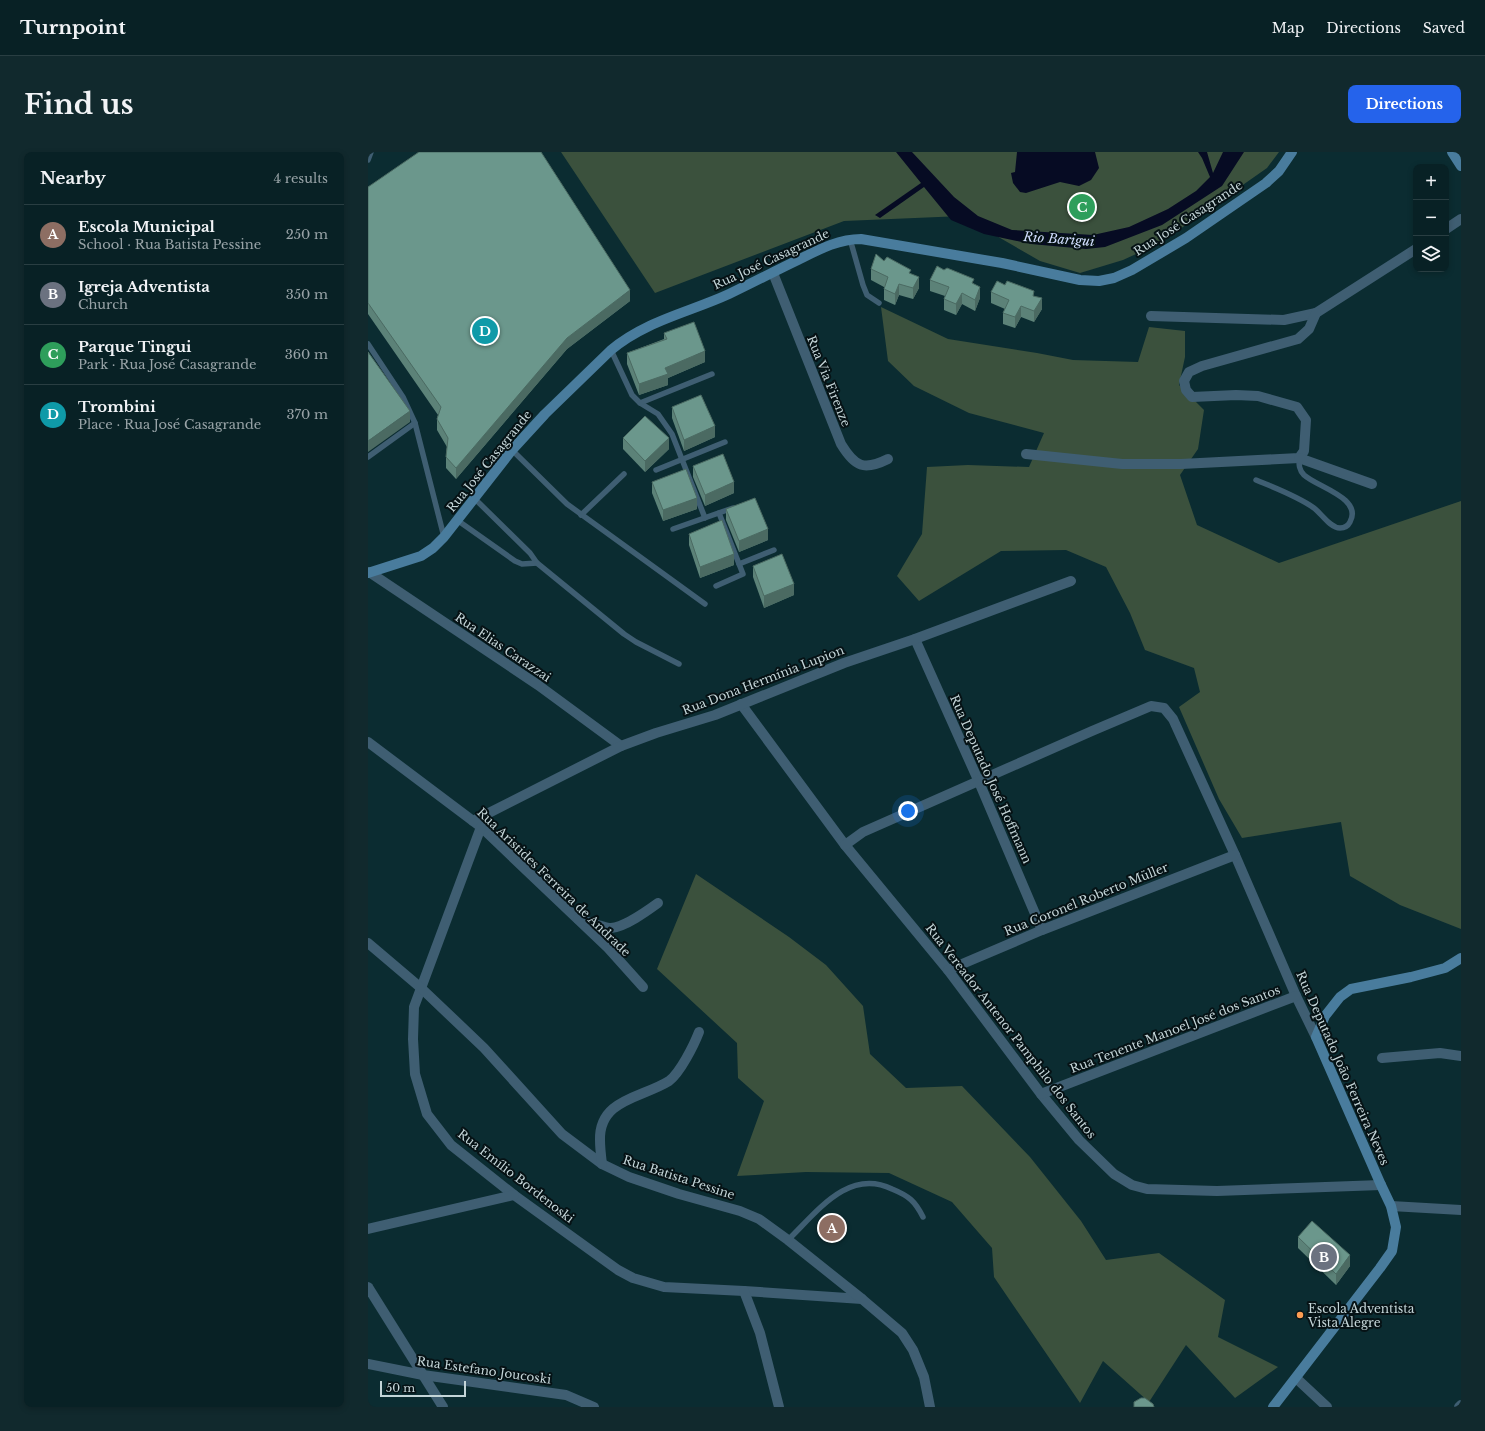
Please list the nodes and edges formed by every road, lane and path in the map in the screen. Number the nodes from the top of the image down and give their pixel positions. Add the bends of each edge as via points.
1 (372, 152) edge
2 (1292, 152) edge
3 (1452, 152) edge
4 (368, 160) edge
5 (1461, 166) edge
6 (1461, 219) edge
7 (1449, 227) edge
8 (850, 239) junction
9 (1413, 251) edge
10 (773, 272) junction
11 (879, 303) dead end
12 (1316, 313) junction
13 (1151, 316) dead end
14 (368, 344) edge
15 (611, 350) junction
16 (712, 374) dead end
17 (640, 403) junction
18 (415, 423) junction
19 (725, 442) dead end
20 (512, 450) junction
21 (1026, 454) dead end
22 (368, 458) edge
23 (1299, 458) junction
24 (888, 459) dead end
25 (682, 460) junction
26 (656, 470) dead end
27 (624, 474) dead end
28 (1256, 480) dead end
29 (1372, 484) dead end
30 (474, 498) junction
31 (738, 506) edge
32 (719, 513) junction
33 (581, 515) junction
34 (705, 518) junction
35 (457, 520) junction
36 (673, 529) dead end
37 (444, 537) junction
38 (774, 550) dead end
39 (537, 564) junction
40 (739, 564) junction
41 (368, 573) edge
42 (1071, 581) dead end
43 (716, 586) dead end
44 (705, 604) dead end
45 (915, 639) junction
46 (680, 664) dead end
47 (741, 704) junction
48 (368, 742) edge
49 (620, 746) junction
50 (979, 782) junction
51 (472, 821) junction
52 (481, 828) junction
53 (845, 845) junction
54 (1235, 855) junction
55 (658, 903) dead end
56 (578, 920) junction
57 (1042, 930) junction
58 (368, 943) edge
59 (1461, 958) edge
60 (948, 970) junction
61 (643, 987) dead end
62 (421, 988) junction
63 (1296, 996) junction
64 (699, 1032) dead end
65 (1316, 1037) junction
66 (1461, 1056) edge
67 (1382, 1058) dead end
68 (1041, 1094) junction
69 (602, 1164) junction
70 (1381, 1184) junction
71 (514, 1195) junction
72 (1390, 1206) junction
73 (1461, 1210) edge
74 (923, 1217) dead end
75 (368, 1229) edge
76 (788, 1240) junction
77 (368, 1287) edge
78 (744, 1291) junction
79 (862, 1299) junction
80 (368, 1364) edge
81 (423, 1375) junction
82 (1296, 1378) junction
83 (443, 1407) edge
84 (594, 1407) edge
85 (780, 1407) edge
86 (930, 1407) edge
87 (1273, 1407) edge
88 (1327, 1407) edge

1 - 4 lane
2 - 8 street, Rua José Casagrande via 1266,183 1186,238 1132,270 1099,281 1080,280 1002,263 861,238
3 - 5 street
6 - 7 street
8 - 10 street, Rua José Casagrande via 829,245
8 - 11 lane via 867,295
9 - 12 street
10 - 15 street, Rua José Casagrande via 728,294 643,329
10 - 24 street, Rua Via Firenze via 841,444 849,457 864,466 875,465
12 - 13 street via 1284,320
12 - 23 street via 1309,329 1298,339 1202,366 1189,372 1184,381 1186,390 1192,397 1258,396 1297,407 1306,420 1304,450
14 - 18 lane via 403,397
15 - 17 lane via 632,395
15 - 20 street, Rua José Casagrande
16 - 17 lane
17 - 25 lane via 658,414 672,434
18 - 22 lane
18 - 37 lane
19 - 25 lane
20 - 30 street, Rua José Casagrande
20 - 33 lane
21 - 23 street via 1122,464
23 - 28 lane via 1300,471 1304,475 1342,496 1349,503 1352,510 1350,523 1346,526 1335,527 1312,507
23 - 29 street
25 - 26 lane
25 - 34 lane
27 - 33 lane
30 - 35 street, Rua José Casagrande
30 - 39 lane via 530,553
31 - 32 lane
32 - 34 lane
32 - 40 lane
33 - 44 lane
34 - 36 lane
35 - 37 street, Rua José Casagrande
35 - 39 lane via 515,561 522,564
37 - 41 street, Rua José Casagrande via 421,556
38 - 40 lane
39 - 46 lane via 624,634
40 - 43 lane via 743,574
41 - 49 street, Rua Elias Carazzai via 538,686
42 - 45 street, Rua Dona Hermínia Lupion
45 - 47 street, Rua Dona Hermínia Lupion via 844,663
45 - 50 street, Rua Deputado José Hoffmann
47 - 49 street, Rua Dona Hermínia Lupion
47 - 53 street, Rua Vereador Antenor Pamphilo dos Santos
48 - 51 street, Rua Aristides Ferreira de Andrade
49 - 51 street, Rua Dona Hermínia Lupion
50 - 53 street via 863,832
50 - 54 street, Rua Deputado João Ferreira Neves via 1151,706 1164,708 1172,719
50 - 57 street, Rua Deputado José Hoffmann
51 - 52 street, Rua Aristides Ferreira de Andrade
52 - 56 street, Rua Aristides Ferreira de Andrade
52 - 62 street, Rua Emílio Bordenoski
53 - 60 street, Rua Vereador Antenor Pamphilo dos Santos
54 - 57 street, Rua Coronel Roberto Müller
54 - 63 street, Rua Deputado João Ferreira Neves
55 - 56 street via 640,916 611,928
56 - 61 street, Rua Aristides Ferreira de Andrade via 608,948
57 - 60 street, Rua Coronel Roberto Müller
58 - 62 street, Rua Batista Pessine
59 - 65 street via 1445,968 1351,989 1340,997 1325,1016
60 - 68 street, Rua Vereador Antenor Pamphilo dos Santos
62 - 69 street, Rua Batista Pessine via 484,1048 562,1134
62 - 71 street, Rua Emílio Bordenoski via 414,1007 413,1039 415,1074 427,1114 451,1146
63 - 65 street, Rua Deputado João Ferreira Neves
63 - 68 street, Rua Tenente Manoel José dos Santos
64 - 69 street via 692,1048 670,1080 620,1103 604,1118 600,1138
65 - 70 street, Rua Deputado João Ferreira Neves
66 - 67 street via 1440,1053
68 - 70 street, Rua Vereador Antenor Pamphilo dos Santos via 1079,1140 1114,1174 1132,1185 1147,1189 1217,1192
69 - 76 street, Rua Batista Pessine via 672,1191 740,1211 759,1219
70 - 72 street, Rua Deputado João Ferreira Neves
71 - 75 street
71 - 78 street, Rua Emílio Bordenoski via 618,1270 633,1278 664,1287
72 - 73 street
72 - 82 street, Rua Deputado João Ferreira Neves via 1396,1227 1392,1251
74 - 76 lane via 918,1206 908,1196 888,1187 867,1183 851,1186 837,1193
76 - 79 street, Rua Batista Pessine
77 - 81 street
78 - 79 street, Rua Emílio Bordenoski
78 - 85 street via 760,1333
79 - 86 street, Rua Batista Pessine via 902,1333 913,1350 924,1376
80 - 81 street, Rua Estefano Joucoski
81 - 83 street
81 - 84 street, Rua Estefano Joucoski via 566,1395
82 - 87 street, Rua Deputado João Ferreira Neves
82 - 88 street

